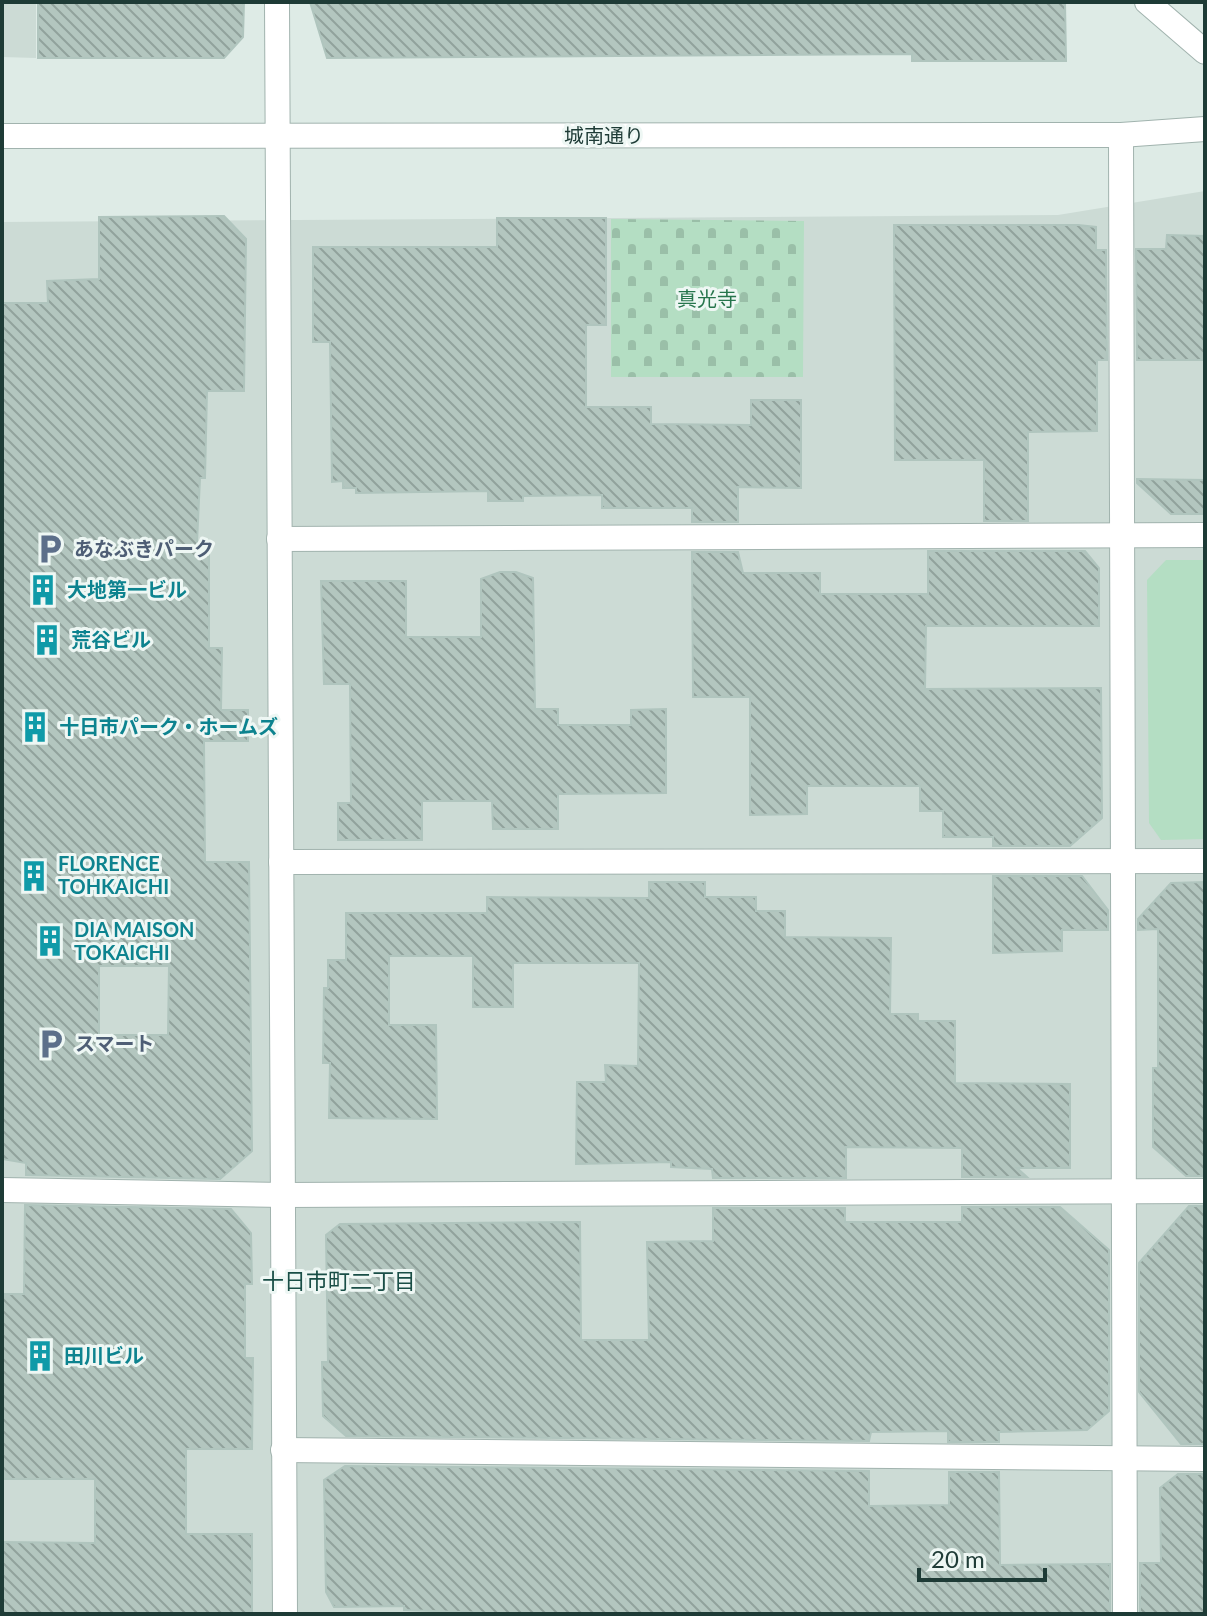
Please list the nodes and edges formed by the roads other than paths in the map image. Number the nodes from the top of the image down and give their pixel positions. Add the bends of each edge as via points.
1 (277, 2) edge
2 (1147, 2) edge
3 (1205, 52) edge
4 (1205, 129) edge
5 (1121, 135) junction
6 (2, 136) edge
7 (278, 137) junction
8 (1123, 534) junction
9 (1205, 535) edge
10 (279, 539) junction
11 (1205, 861) edge
12 (281, 862) junction
13 (1123, 862) junction
14 (2, 1190) edge
15 (1126, 1190) junction
16 (1205, 1191) edge
17 (283, 1195) junction
18 (283, 1450) junction
19 (1124, 1459) junction
20 (1205, 1459) edge
21 (285, 1614) edge
22 (1125, 1614) edge

1 - 7 street
2 - 3 street
4 - 5 street, 城南通り
5 - 7 street, 城南通り
5 - 8 street
6 - 7 street, 城南通り
7 - 10 street
8 - 9 street
8 - 10 street
8 - 13 street
10 - 12 street
11 - 13 street
12 - 13 street
12 - 17 street
13 - 15 street
14 - 17 street
15 - 16 street
15 - 17 street
15 - 19 street
17 - 18 street
18 - 19 street
18 - 21 street
19 - 20 street
19 - 22 street

